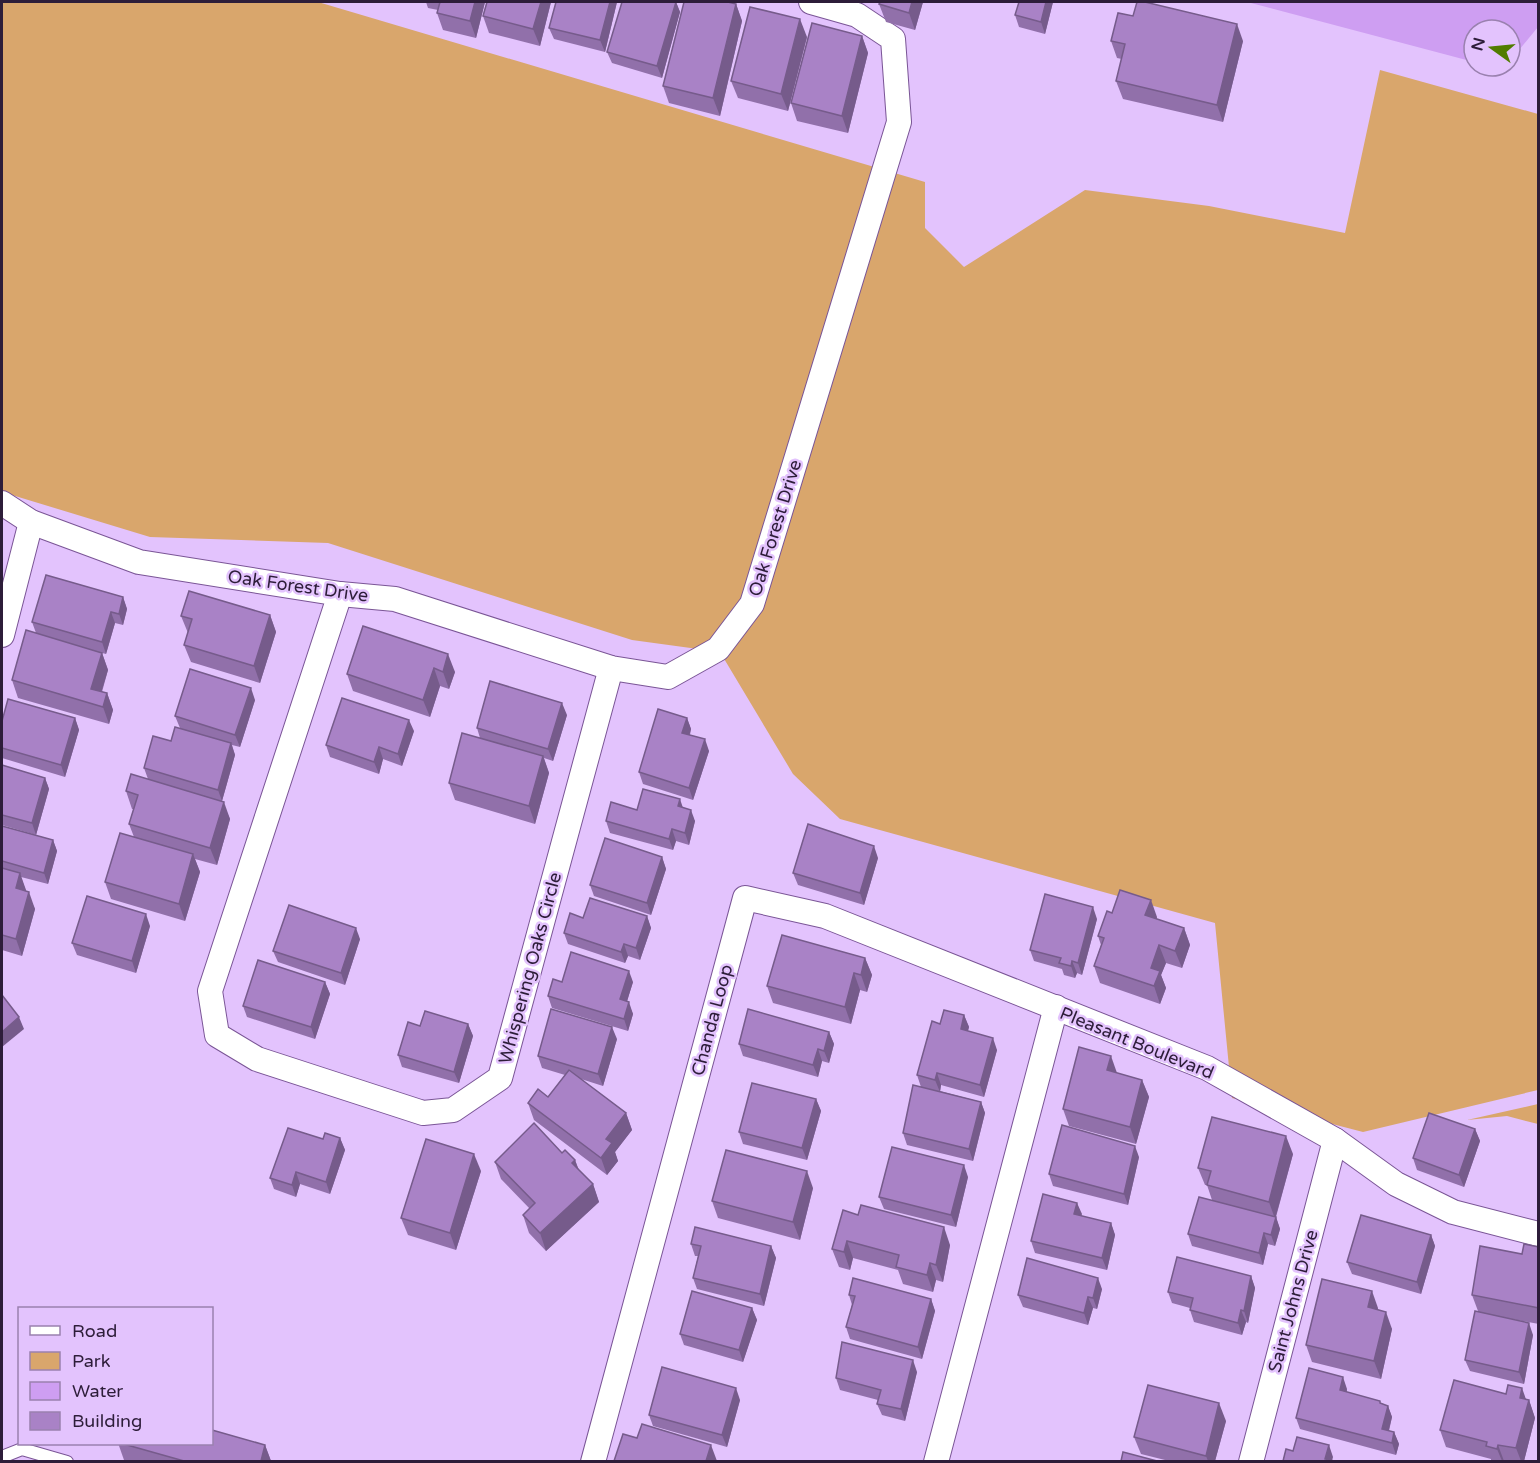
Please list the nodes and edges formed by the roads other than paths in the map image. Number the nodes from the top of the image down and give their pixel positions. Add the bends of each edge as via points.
1 (811, 2) edge
2 (2, 503) edge
3 (31, 522) junction
4 (340, 594) junction
5 (2, 635) edge
6 (611, 669) junction
7 (1056, 1007) junction
8 (1335, 1140) junction
9 (1539, 1234) edge
10 (2, 1457) edge
11 (67, 1461) edge
12 (593, 1461) edge
13 (936, 1461) edge
14 (1251, 1461) edge

1 - 6 street, Oak Forest Drive via 857,15 893,39 899,122 752,604 718,649 668,677
2 - 3 street, Oak Forest Drive
3 - 4 street, Oak Forest Drive via 139,562
3 - 5 street
4 - 6 street, Oak Forest Drive via 395,598
4 - 6 street, Whispering Oaks Circle via 210,991 217,1035 257,1059 423,1113 453,1110 501,1078
7 - 8 street, Pleasant Boulevard via 1207,1068
7 - 12 street, Chanda Loop via 825,916 745,898
7 - 13 street, Pleasant Boulevard
8 - 9 street, Pleasant Boulevard via 1396,1184 1453,1212
8 - 14 street, Saint Johns Drive
10 - 11 lane via 22,1449

